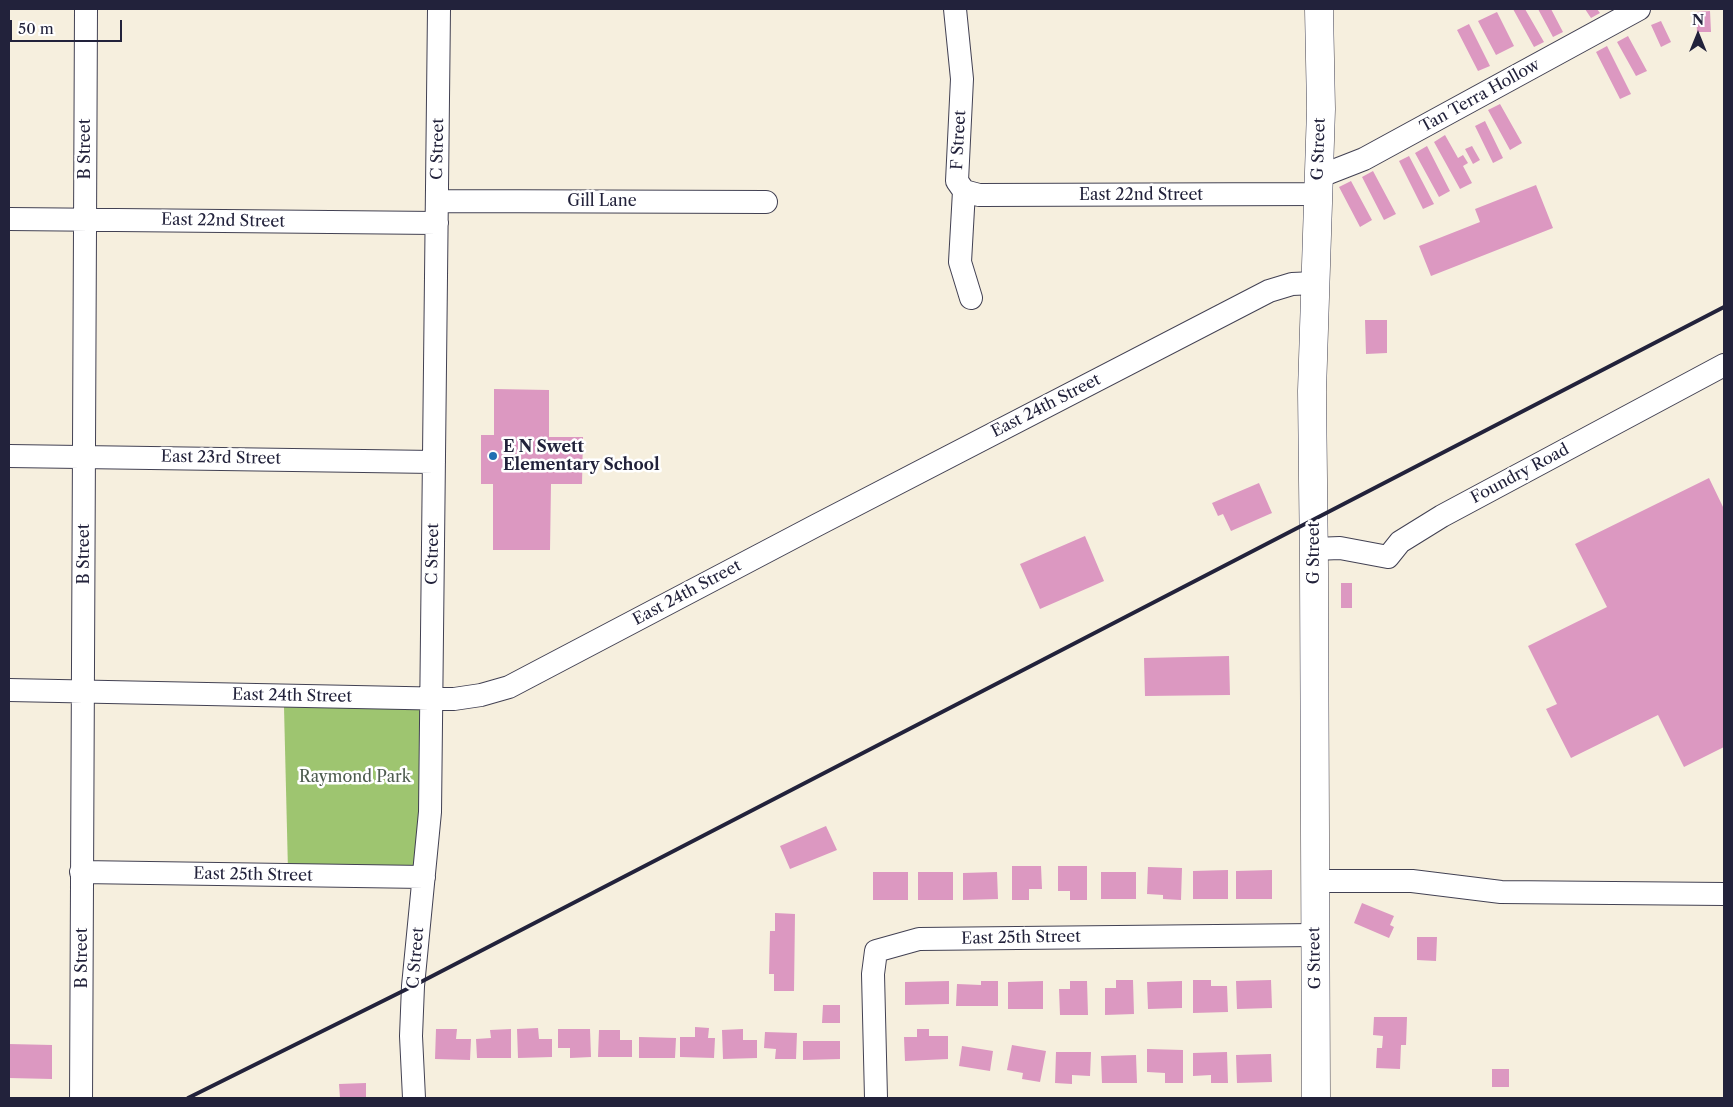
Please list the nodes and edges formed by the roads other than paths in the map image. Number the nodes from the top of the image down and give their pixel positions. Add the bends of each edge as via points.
1 (86, 9) edge
2 (440, 9) edge
3 (955, 9) edge
4 (1320, 9) edge
5 (1639, 9) edge
6 (1318, 186) junction
7 (964, 190) junction
8 (766, 202) dead end
9 (437, 212) junction
10 (9, 220) edge
11 (84, 220) junction
12 (1315, 283) junction
13 (971, 298) dead end
14 (1724, 364) edge
15 (9, 456) edge
16 (85, 456) junction
17 (434, 462) junction
18 (1314, 549) junction
19 (9, 690) edge
20 (83, 691) junction
21 (431, 699) junction
22 (81, 872) junction
23 (424, 877) junction
24 (1314, 881) junction
25 (1724, 894) edge
26 (1315, 935) junction
27 (81, 1098) edge
28 (414, 1098) edge
29 (876, 1098) edge
30 (1316, 1098) edge

1 - 11 street, B Street
2 - 9 street, C Street
3 - 7 street, F Street via 962,80 957,181
4 - 6 main road, G Street
5 - 6 street, Tan Terra Hollow
6 - 7 street, East 22nd Street via 979,195
6 - 12 main road, G Street
7 - 13 street, F Street via 960,262
8 - 9 street, Gill Lane
9 - 11 street, East 22nd Street
9 - 17 street, C Street
10 - 11 street, East 22nd Street
11 - 16 street, B Street
12 - 18 main road, G Street via 1312,391
12 - 21 street, East 24th Street via 1292,284 1269,291 509,687 481,695
14 - 18 street, Foundry Road via 1442,516 1400,542 1388,557 1340,548
15 - 16 street, East 23rd Street
16 - 17 street, East 23rd Street
16 - 20 street, B Street
17 - 21 street, C Street
18 - 24 main road, G Street
19 - 20 street, East 24th Street
20 - 21 street, East 24th Street
20 - 22 street, B Street
21 - 23 street, C Street via 430,812
22 - 23 street, East 25th Street
22 - 27 street, B Street
23 - 28 street, C Street via 412,1006
24 - 25 street via 1412,881 1501,892
24 - 26 main road, G Street
26 - 29 street, East 25th Street via 919,939 876,952 872,974
26 - 30 main road, G Street

